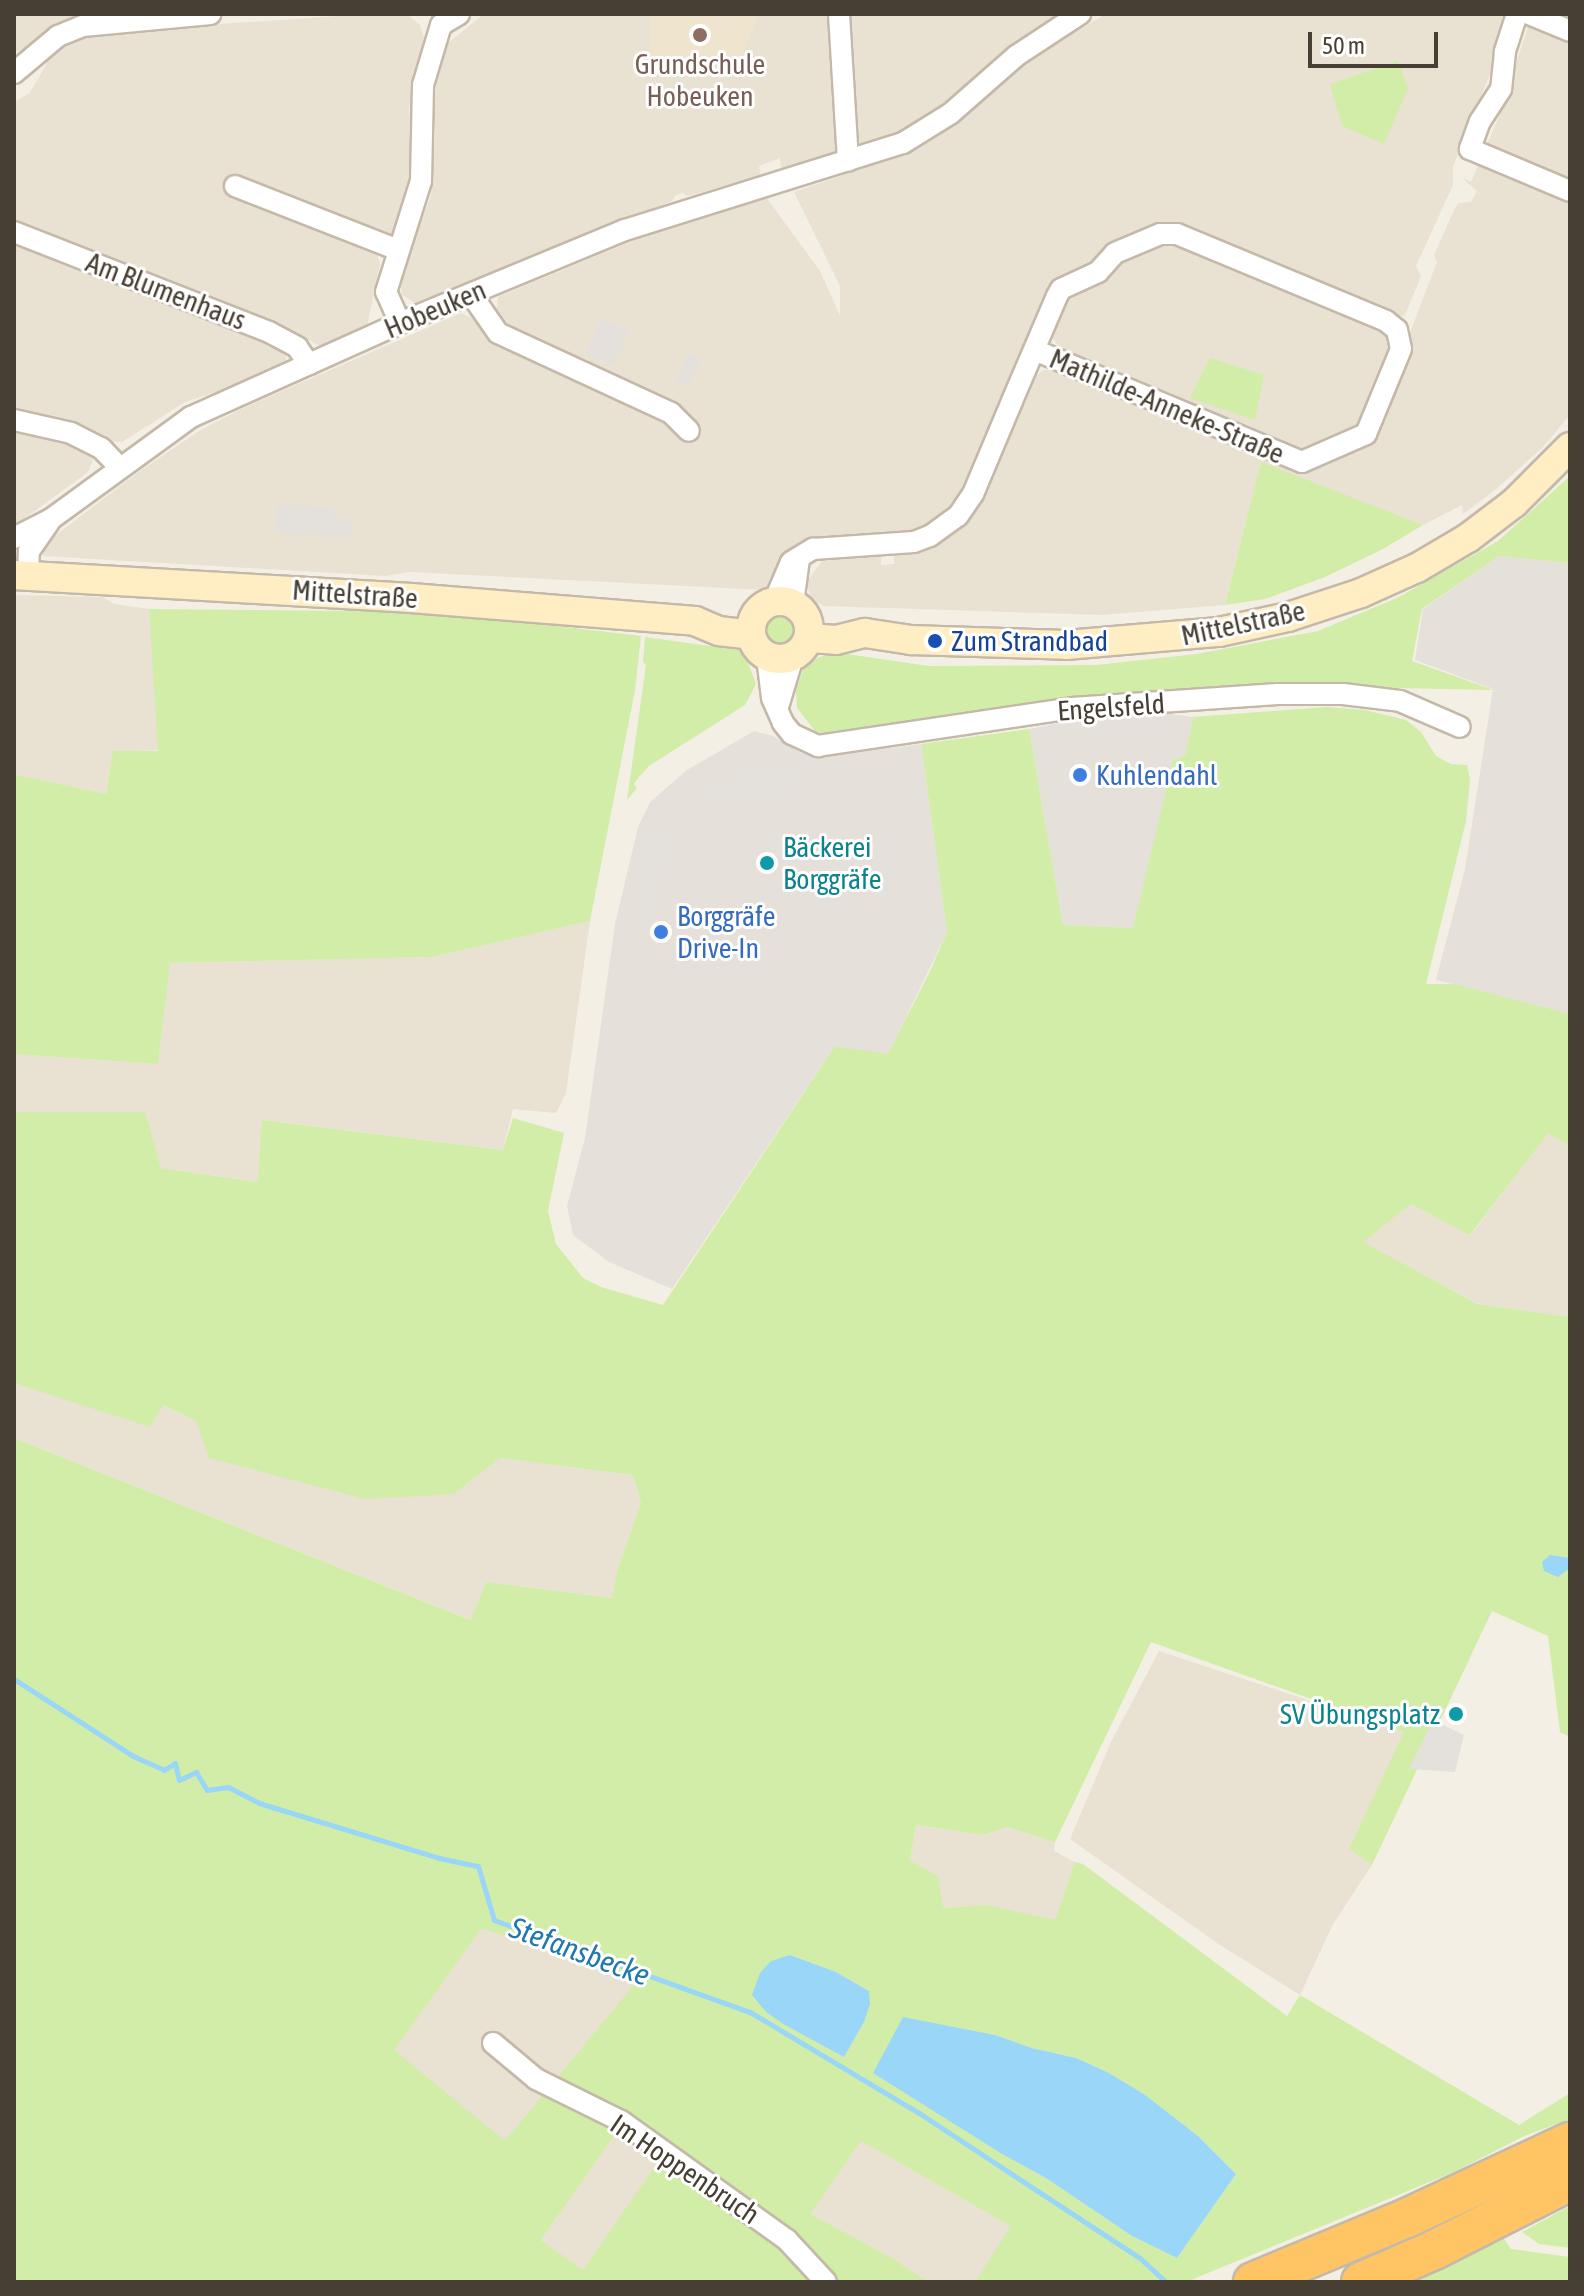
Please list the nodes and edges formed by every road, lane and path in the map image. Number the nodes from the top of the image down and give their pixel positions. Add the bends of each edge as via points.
1 (210, 14) edge
2 (459, 14) edge
3 (839, 14) edge
4 (1080, 14) edge
5 (1517, 14) edge
6 (1529, 14) edge
7 (433, 20) edge
8 (1570, 31) edge
9 (14, 73) edge
10 (848, 161) junction
11 (235, 186) dead end
12 (1570, 191) edge
13 (14, 232) edge
14 (398, 250) junction
15 (471, 294) junction
16 (400, 323) junction
17 (1034, 350) junction
18 (309, 364) junction
19 (14, 420) edge
20 (689, 431) dead end
21 (1570, 447) edge
22 (120, 468) junction
23 (51, 519) junction
24 (14, 538) edge
25 (21, 576) edge
26 (781, 628) junction
27 (1460, 727) dead end
28 (493, 2043) dead end
29 (1570, 2142) edge
30 (1570, 2181) edge
31 (1521, 2186) junction
32 (826, 2282) edge
33 (1253, 2282) edge
34 (1361, 2282) edge

1 - 9 street via 83,26 58,36
2 - 7 street
3 - 10 street
4 - 10 street, Hobeuken via 1016,56 930,129
5 - 12 street via 1501,89 1470,149
6 - 8 street
7 - 14 street via 423,85 421,181
10 - 15 street, Hobeuken via 625,230
11 - 14 street
13 - 18 street, Am Blumenhaus via 269,332 297,347
14 - 16 street via 386,292
15 - 16 street, Hobeuken
15 - 20 street via 498,333 671,413
16 - 18 street, Hobeuken
17 - 17 street, Mathilde-Anneke-Straße via 1061,289 1098,272 1115,253 1167,233 1386,321 1397,330 1401,349 1366,434 1302,462
17 - 26 street, Mathilde-Anneke-Straße via 973,494 958,516 914,542 824,547 799,559
18 - 22 street, Hobeuken via 191,417
19 - 22 street via 71,433 101,448
21 - 26 main road, Mittelstraße via 1514,503 1468,538 1361,593 1288,617 1219,632 1066,645 911,640 865,633 836,640
22 - 23 street, Hobeuken
23 - 24 street, Hobeuken
23 - 25 street, Hobeuken via 29,551
25 - 26 main road, Mittelstraße via 380,595 695,621 719,631
26 - 27 street, Engelsfeld via 767,678 772,698 792,734 818,746 1085,707 1278,694 1400,701
28 - 32 street, Im Hoppenbruch via 536,2079 621,2121 774,2231
29 - 31 highway
30 - 31 highway
31 - 33 highway
31 - 34 highway

